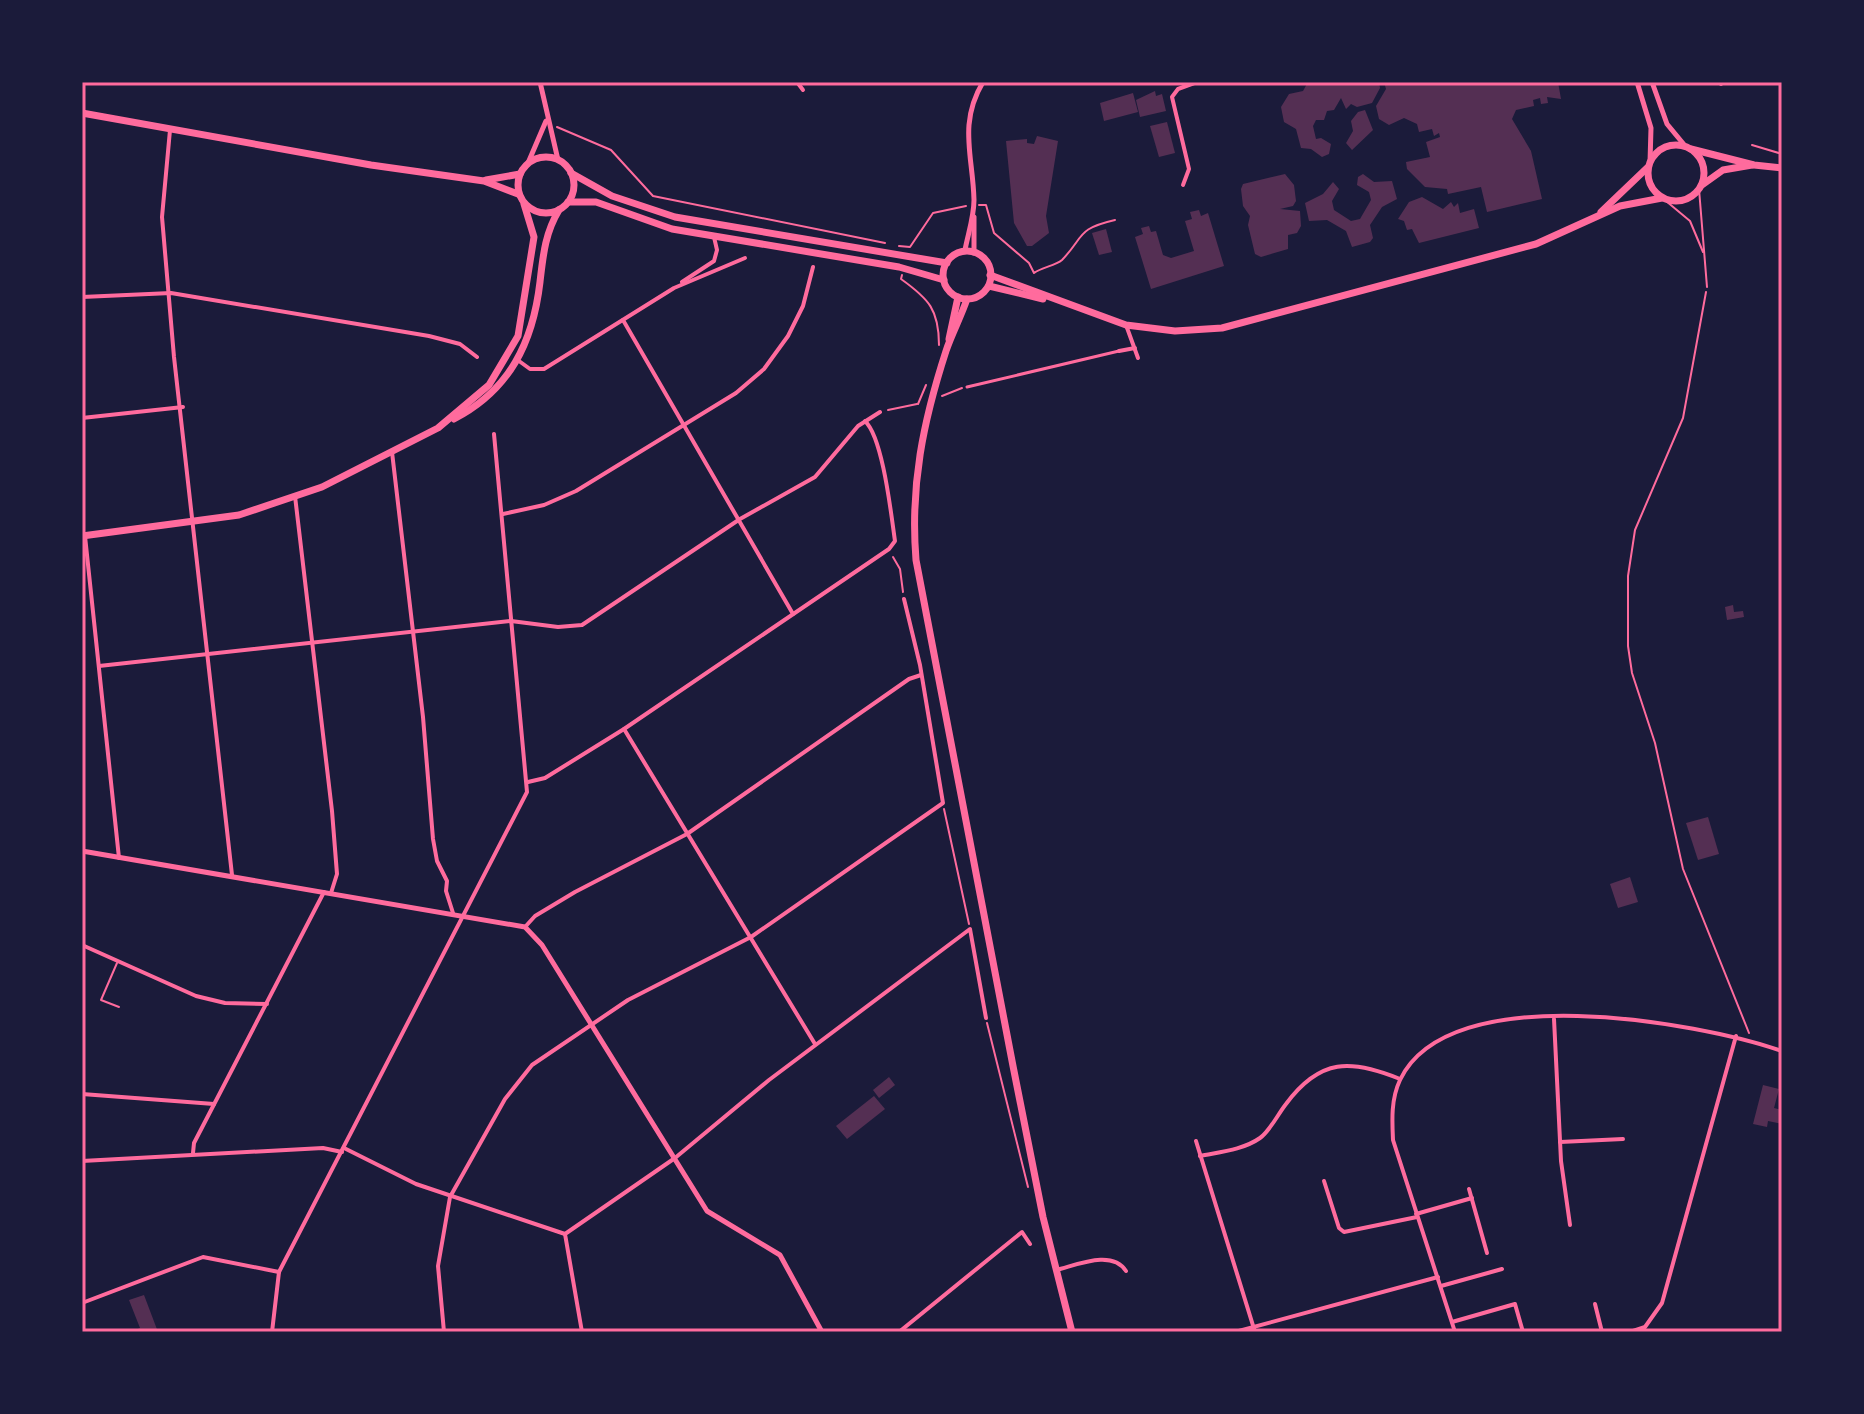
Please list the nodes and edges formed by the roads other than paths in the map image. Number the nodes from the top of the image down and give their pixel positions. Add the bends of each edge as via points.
1 (540, 82) edge
2 (797, 82) edge
3 (983, 82) edge
4 (1197, 82) edge
5 (1637, 82) edge
6 (1652, 82) edge
7 (803, 90) dead end
8 (82, 113) edge
9 (546, 120) junction
10 (170, 130) junction
11 (1688, 148) junction
12 (558, 160) junction
13 (528, 163) junction
14 (1649, 164) junction
15 (1754, 165) junction
16 (1782, 168) edge
17 (571, 173) junction
18 (520, 174) junction
19 (484, 181) junction
20 (1183, 185) dead end
21 (1700, 187) junction
22 (518, 194) junction
23 (1663, 198) junction
24 (568, 202) junction
25 (524, 204) junction
26 (559, 210) junction
27 (1596, 216) junction
28 (714, 237) junction
29 (970, 252) junction
30 (1703, 253) junction
31 (745, 258) dead end
32 (947, 263) junction
33 (813, 267) dead end
34 (990, 275) junction
35 (944, 280) junction
36 (989, 286) junction
37 (1707, 287) road end
38 (674, 288) junction
39 (171, 293) junction
40 (82, 297) edge
41 (962, 298) junction
42 (1065, 304) junction
43 (623, 320) junction
44 (1126, 325) junction
45 (1135, 348) junction
46 (1119, 351) joint
47 (477, 357) dead end
48 (1138, 358) dead end
49 (519, 361) junction
50 (967, 387) dead end
51 (183, 407) junction
52 (880, 412) dead end
53 (82, 418) edge
54 (865, 421) junction
55 (684, 424) junction
56 (438, 428) junction
57 (494, 434) dead end
58 (392, 452) junction
59 (295, 496) junction
60 (503, 514) junction
61 (740, 519) junction
62 (194, 523) junction
63 (83, 536) edge
64 (904, 599) road end
65 (793, 614) junction
66 (511, 621) junction
67 (414, 633) junction
68 (313, 643) junction
69 (209, 655) junction
70 (99, 666) junction
71 (921, 675) junction
72 (624, 729) junction
73 (527, 782) junction
74 (687, 834) junction
75 (82, 851) edge
76 (119, 858) junction
77 (232, 875) junction
78 (324, 892) junction
79 (331, 893) junction
80 (453, 913) junction
81 (464, 915) junction
82 (525, 927) junction
83 (751, 937) junction
84 (82, 945) edge
85 (118, 962) junction
86 (267, 1004) junction
87 (119, 1007) dead end
88 (986, 1018) road end
89 (1554, 1019) junction
90 (591, 1023) junction
91 (1736, 1036) junction
92 (815, 1044) junction
93 (1782, 1051) edge
94 (1400, 1079) junction
95 (82, 1094) edge
96 (214, 1104) junction
97 (1623, 1139) dead end
98 (1196, 1141) dead end
99 (1560, 1142) junction
100 (342, 1150) junction
101 (193, 1153) junction
102 (1200, 1156) junction
103 (675, 1158) junction
104 (82, 1161) edge
105 (1324, 1181) dead end
106 (1469, 1189) dead end
107 (450, 1197) junction
108 (1472, 1198) junction
109 (1416, 1215) junction
110 (1570, 1225) dead end
111 (565, 1234) junction
112 (1030, 1244) dead end
113 (1487, 1253) dead end
114 (1502, 1269) dead end
115 (1056, 1270) junction
116 (1126, 1271) dead end
117 (279, 1272) junction
118 (1438, 1277) junction
119 (1441, 1286) junction
120 (82, 1303) edge
121 (1595, 1304) dead end
122 (1452, 1322) junction
123 (1254, 1330) edge
124 (272, 1332) edge
125 (444, 1332) edge
126 (582, 1332) edge
127 (822, 1332) edge
128 (899, 1332) edge
129 (1072, 1332) edge
130 (1235, 1332) edge
131 (1455, 1332) edge
132 (1523, 1332) edge
133 (1602, 1332) edge
134 (1630, 1332) edge

1 - 9 street
2 - 7 street
3 - 29 street via 966,137 973,209
4 - 20 street via 1180,87 1172,97 1189,169
5 - 14 street via 1651,128
6 - 11 street via 1665,120
8 - 10 main road
9 - 12 street
9 - 13 street
10 - 19 main road
10 - 39 street via 162,217
11 - 14 main road via 1665,147
11 - 15 main road
11 - 21 main road via 1703,167
12 - 13 main road via 542,157
12 - 17 main road
13 - 18 main road
14 - 23 main road via 1649,183
14 - 27 main road
15 - 16 main road
15 - 21 main road via 1723,170
17 - 24 main road via 574,186
17 - 32 main road via 612,196 675,217
18 - 19 main road
18 - 22 main road
19 - 22 main road
21 - 23 main road via 1681,201
21 - 30 lane
22 - 25 main road
23 - 27 main road
23 - 30 lane via 1690,221
24 - 26 main road
24 - 28 main road via 596,202
25 - 26 main road via 541,213
25 - 56 main road via 534,237 518,336 489,385
26 - 49 main road via 547,235 535,313
27 - 44 main road via 1536,244 1222,328 1175,331
28 - 35 main road via 904,268
28 - 38 street via 714,261
29 - 32 main road
29 - 34 main road via 984,259
30 - 37 lane
31 - 38 street
32 - 35 main road
33 - 55 street via 803,306 777,354 736,393
34 - 36 main road
34 - 42 main road
35 - 41 main road
36 - 41 main road via 979,296
36 - 42 main road
38 - 43 street
39 - 40 street
39 - 47 street via 429,336 460,344
39 - 51 street
41 - 115 main road via 930,400 912,519 1015,1080
42 - 44 main road
43 - 49 street via 544,369 530,369
43 - 55 street
44 - 45 street
45 - 46 street
45 - 48 street
46 - 50 street
49 - 56 main road via 487,398
51 - 53 street
51 - 62 street
52 - 54 street
54 - 61 street via 815,477
54 - 65 street via 874,435 895,541
55 - 60 street via 553,502
55 - 61 street
56 - 58 main road
57 - 60 street
58 - 59 main road
58 - 67 street
59 - 62 main road via 223,520
59 - 68 street
60 - 66 street
61 - 65 street
61 - 66 street via 582,625
62 - 63 main road
62 - 69 street
63 - 70 street
64 - 71 street
65 - 72 street
66 - 67 street
66 - 73 street
67 - 68 street
67 - 80 street via 433,839
68 - 69 street
68 - 79 street via 335,842 337,874
69 - 70 street
69 - 77 street
70 - 76 street
71 - 74 street
71 - 83 street via 943,803
72 - 73 street via 545,778
72 - 74 street
73 - 81 street via 522,802
74 - 82 street via 575,892
74 - 83 street
75 - 76 street
76 - 77 street
77 - 78 street
78 - 79 street
78 - 86 street
79 - 80 street
80 - 81 street
81 - 82 street
81 - 100 street
82 - 90 street
83 - 90 street
83 - 92 street
84 - 85 street
85 - 86 street via 207,1000
85 - 87 lane via 101,1000
86 - 96 street
88 - 92 street via 970,929
89 - 91 street via 1671,1023
89 - 94 street via 1495,1022 1451,1032 1421,1052
89 - 99 street
90 - 103 street
90 - 107 street via 544,1054 517,1082
91 - 93 street
91 - 134 street via 1662,1303 1645,1327
92 - 103 street
94 - 102 street via 1343,1064 1317,1073 1297,1089 1260,1138
94 - 109 street via 1392,1113 1393,1140
95 - 96 street
96 - 101 street
97 - 99 street
98 - 102 street
99 - 110 street
100 - 101 street
100 - 107 street
100 - 117 street
101 - 104 street
102 - 123 street
103 - 111 street
103 - 127 street via 716,1219 780,1255
105 - 109 street via 1344,1232
106 - 108 street
107 - 111 street
107 - 125 street via 438,1266
108 - 109 street
108 - 113 street
109 - 118 street
111 - 126 street
112 - 128 street via 1022,1232
114 - 119 street
115 - 116 street via 1109,1259
115 - 129 main road
117 - 120 street via 203,1257
117 - 124 street
118 - 119 street
118 - 123 street
119 - 122 street
121 - 133 street
122 - 131 street
122 - 132 street via 1515,1304
123 - 130 street

